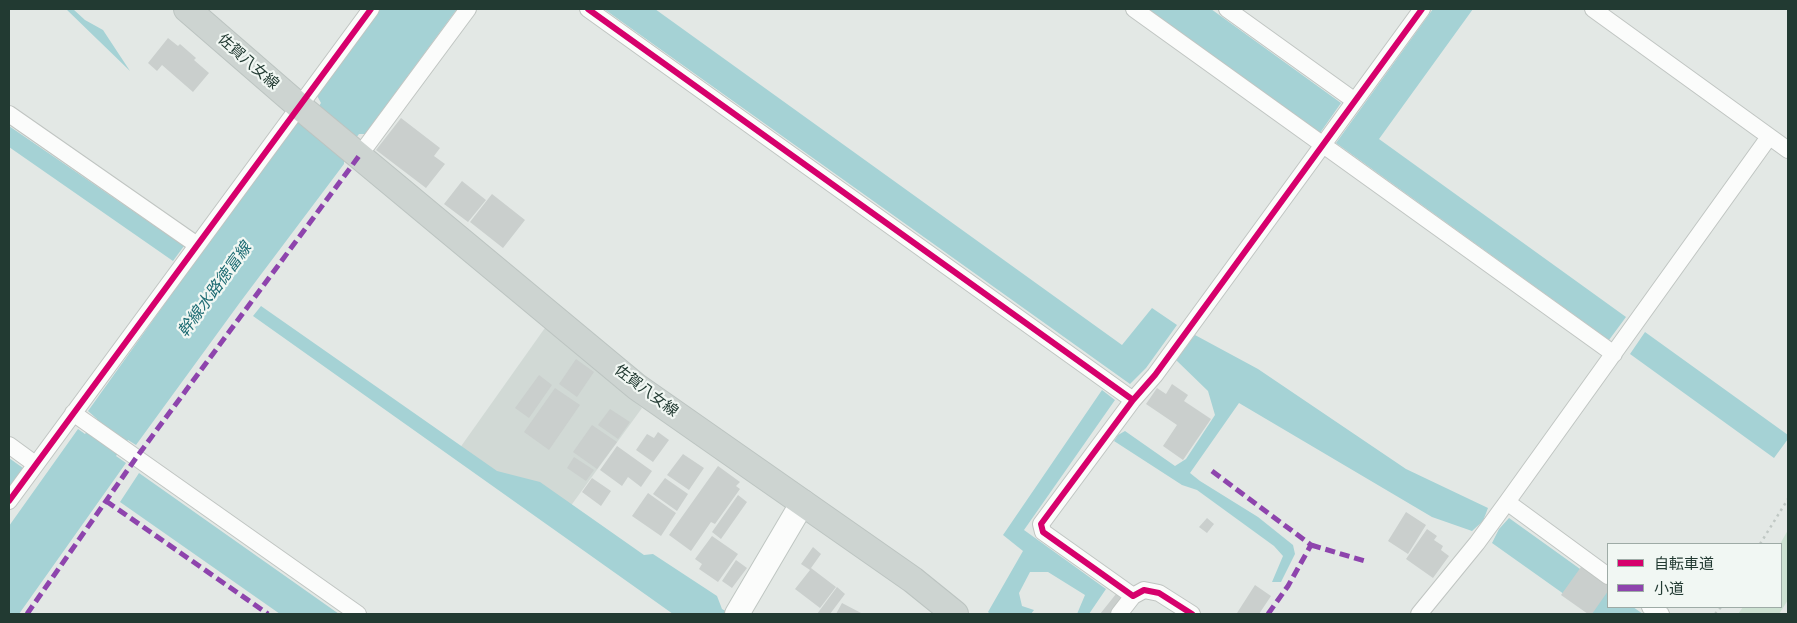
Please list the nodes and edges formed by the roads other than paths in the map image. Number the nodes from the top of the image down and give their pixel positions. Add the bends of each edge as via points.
1 (187, 9) edge
2 (371, 9) edge
3 (468, 9) edge
4 (588, 9) edge
5 (1134, 9) edge
6 (1227, 9) edge
7 (1422, 9) edge
8 (1593, 9) edge
9 (1355, 101) junction
10 (304, 111) junction
11 (9, 114) edge
12 (1770, 137) junction
13 (1323, 145) junction
14 (1788, 150) edge
15 (355, 153) junction
16 (197, 245) junction
17 (1614, 354) junction
18 (1133, 400) junction
19 (78, 416) junction
20 (9, 445) edge
21 (36, 464) junction
22 (9, 501) edge
23 (802, 502) junction
24 (1507, 502) junction
25 (1607, 575) edge
26 (1133, 596) junction
27 (358, 614) edge
28 (737, 614) edge
29 (955, 614) edge
30 (1119, 614) edge
31 (1192, 614) edge
32 (1419, 614) edge

1 - 10 main road, 佐賀八女線
2 - 10 street
3 - 15 street
4 - 18 street
5 - 13 street
6 - 9 street
7 - 9 street
8 - 12 street
9 - 13 street
10 - 15 main road, 佐賀八女線
10 - 16 street
11 - 16 street
12 - 14 street
12 - 17 street
13 - 17 street
13 - 18 street via 1155,375
15 - 23 main road, 佐賀八女線 via 637,387
16 - 19 street
17 - 24 street
18 - 26 street via 1041,524 1043,532
19 - 21 street
19 - 27 street
20 - 21 street
21 - 22 street
23 - 28 street
23 - 29 main road, 佐賀八女線 via 913,580
24 - 25 street
24 - 32 street
26 - 30 street
26 - 31 street via 1144,590 1160,593

